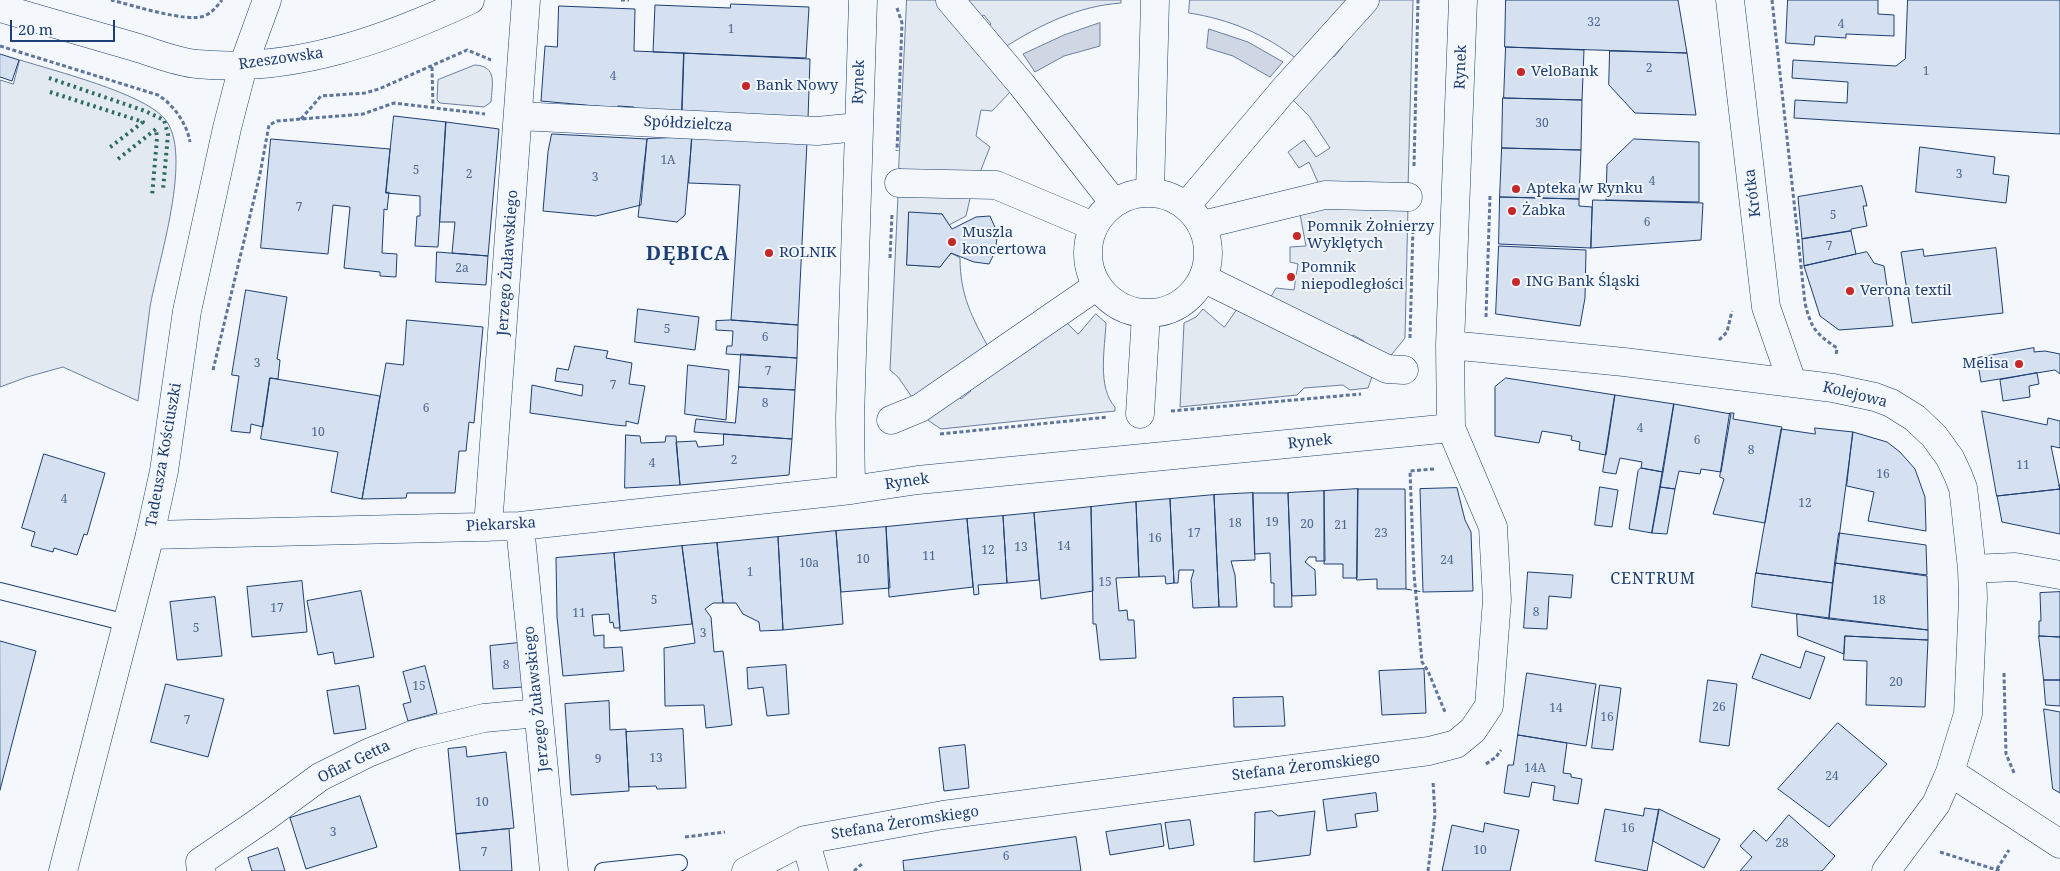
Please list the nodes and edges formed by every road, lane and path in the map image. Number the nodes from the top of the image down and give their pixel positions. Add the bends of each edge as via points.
1 (111, 0) edge
2 (222, 0) edge
3 (267, 0) edge
4 (470, 0) edge
5 (526, 0) edge
6 (622, 0) edge
7 (628, 0) edge
8 (862, 0) edge
9 (950, 0) edge
10 (1155, 0) edge
11 (1365, 0) edge
12 (1418, 0) edge
13 (1463, 0) edge
14 (1730, 0) edge
15 (1772, 0) edge
16 (0, 8) edge
17 (0, 46) edge
18 (242, 66) junction
19 (497, 66) dead end
20 (432, 67) junction
21 (433, 107) junction
22 (486, 114) dead end
23 (518, 116) junction
24 (300, 120) junction
25 (858, 127) junction
26 (189, 146) dead end
27 (1414, 168) dead end
28 (899, 183) dead end
29 (1150, 192) junction
30 (1408, 197) dead end
31 (1114, 203) junction
32 (1194, 216) junction
33 (1094, 226) junction
34 (1413, 226) dead end
35 (1203, 278) junction
36 (1097, 286) junction
37 (1146, 314) junction
38 (1410, 341) dead end
39 (1450, 345) junction
40 (1837, 348) dead end
41 (213, 372) dead end
42 (1397, 373) dead end
43 (1792, 382) junction
44 (1326, 392) dead end
45 (1328, 397) dead end
46 (1140, 414) dead end
47 (896, 425) dead end
48 (1451, 428) junction
49 (1410, 471) dead end
50 (851, 490) junction
51 (520, 526) junction
52 (488, 527) junction
53 (150, 534) junction
54 (1972, 569) junction
55 (2060, 575) edge
56 (0, 591) edge
57 (127, 623) junction
58 (2004, 665) dead end
59 (538, 712) junction
60 (1429, 751) junction
61 (1950, 772) junction
62 (2016, 777) dead end
63 (1433, 780) dead end
64 (724, 832) dead end
65 (677, 838) dead end
66 (805, 840) junction
67 (2060, 844) edge
68 (1940, 852) dead end
69 (679, 863) dead end
70 (63, 871) edge
71 (201, 871) edge
72 (554, 871) edge
73 (603, 871) edge
74 (746, 871) edge
75 (814, 871) edge
76 (1428, 871) edge
77 (1886, 871) edge
78 (2000, 871) edge

1 - 2 path via 197,18 206,15
3 - 18 street, Tadeusza Kościuszki
4 - 18 street, Rzeszowska via 389,36 358,45 316,56
5 - 23 street, Jerzego Żuławskiego
6 - 7 path
8 - 25 street, Rynek
9 - 31 street via 1022,85
10 - 29 street
11 - 32 street via 1282,92
12 - 27 path
13 - 39 street, Rynek
14 - 43 street, Krótka via 1766,307
15 - 40 path via 1805,303 1812,327
16 - 18 street, Rzeszowska via 195,64
17 - 26 path via 158,95 179,115 190,140
18 - 53 street, Tadeusza Kościuszki via 187,311 164,471
19 - 20 path via 481,54 467,50
20 - 21 path
20 - 24 path via 365,93 321,96
21 - 22 path
21 - 24 path via 394,103 364,114
23 - 25 street, Spółdzielcza via 816,131
23 - 52 street, Jerzego Żuławskiego
24 - 41 path via 277,121 269,125
25 - 50 street, Rynek
28 - 33 street via 996,185
29 - 31 street via 1131,195
29 - 32 street via 1169,197
30 - 32 street via 1325,195
31 - 33 street
32 - 35 street via 1208,243 1208,261
33 - 36 street via 1087,256
34 - 38 path
35 - 37 street via 1194,293 1180,304 1164,312
35 - 42 street
36 - 37 street via 1110,300 1127,310
36 - 47 street
37 - 46 street
39 - 43 street, Kolejowa
39 - 48 street, Stefana Żeromskiego
43 - 54 street, Kolejowa via 1875,397 1903,409 1925,426 1950,458 1963,488
44 - 45 path
48 - 50 street, Rynek via 918,480
48 - 60 street, Stefana Żeromskiego via 1493,526 1497,600 1489,706 1473,730 1456,744
49 - 60 path via 1422,662 1448,717 1431,731
50 - 51 street, Piekarska
51 - 52 street, Piekarska
51 - 59 street, Jerzego Żuławskiego
52 - 53 street, Piekarska
53 - 57 street, Tadeusza Kościuszki
54 - 55 street via 2015,567
54 - 61 street, Kolejowa via 1968,714
56 - 57 lane
57 - 70 street, Tadeusza Kościuszki
58 - 62 path via 2006,754
59 - 71 street, Ofiar Getta via 484,718 412,735 368,753 320,777 200,862
59 - 72 street, Jerzego Żuławskiego
60 - 66 street, Stefana Żeromskiego via 943,815
61 - 67 street
61 - 77 street, Kolejowa via 1936,804
63 - 76 path via 1435,815
64 - 65 path
66 - 74 street, Stefana Żeromskiego
66 - 75 street
68 - 78 path
69 - 73 lane

